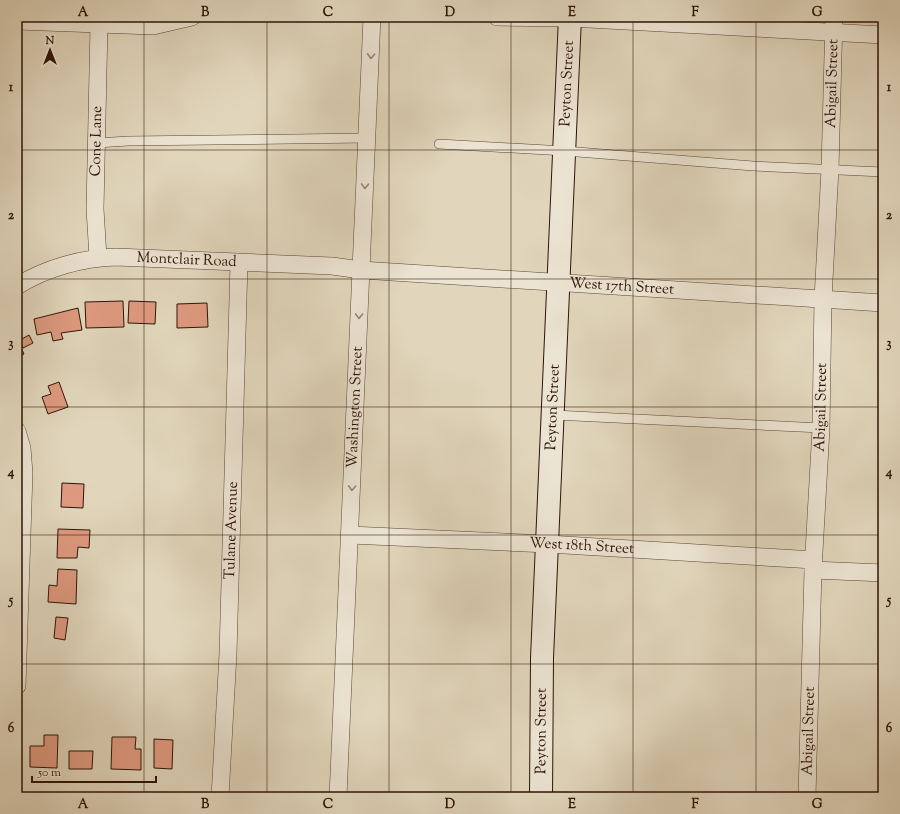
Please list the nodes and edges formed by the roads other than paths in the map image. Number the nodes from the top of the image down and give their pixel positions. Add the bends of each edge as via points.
1 (192, 17) edge
2 (372, 17) edge
3 (497, 17) edge
4 (570, 17) edge
5 (17, 21) edge
6 (834, 24) edge
7 (99, 25) junction
8 (883, 35) edge
9 (367, 138) junction
10 (97, 143) junction
11 (439, 144) dead end
12 (565, 151) junction
13 (830, 169) junction
14 (883, 172) edge
15 (98, 257) junction
16 (239, 263) junction
17 (361, 270) junction
18 (559, 282) junction
19 (17, 286) edge
20 (823, 299) junction
21 (883, 303) edge
22 (554, 414) junction
23 (821, 428) junction
24 (17, 431) edge
25 (350, 535) junction
26 (548, 544) junction
27 (814, 565) junction
28 (883, 573) edge
29 (17, 686) edge
30 (220, 797) edge
31 (338, 797) edge
32 (542, 797) edge
33 (807, 797) edge

1 - 7 street via 153,26
2 -> 9 street, Washington Street
3 - 4 street
4 - 6 street
4 - 12 street, Peyton Street
5 - 7 street
6 - 8 street
6 - 13 street, Abigail Street
7 - 10 street, Cone Lane
9 - 10 lane
9 -> 17 street, Washington Street
10 - 15 street, Cone Lane via 95,209
11 - 12 lane
12 - 13 lane via 753,166
12 - 18 street, Peyton Street
13 - 14 lane
13 - 20 street, Abigail Street
15 - 16 street, Montclair Road
15 - 19 street, Montclair Road via 62,266
16 - 17 street, Montclair Road via 332,266
16 - 30 street, Tulane Avenue via 228,654
17 - 18 street, West 17th Street
17 -> 25 street, Washington Street
18 - 20 street, West 17th Street
18 - 22 street, Peyton Street
20 - 21 street, West 17th Street
20 - 23 street, Abigail Street
22 - 23 lane
22 - 26 street, Peyton Street
23 - 27 street, Abigail Street
24 - 29 street via 22,448 24,473
25 - 26 street, West 18th Street
25 - 31 street, Washington Street
26 - 27 street, West 18th Street
26 - 32 street, Peyton Street via 542,658
27 - 28 street, West 18th Street
27 - 33 street, Abigail Street

